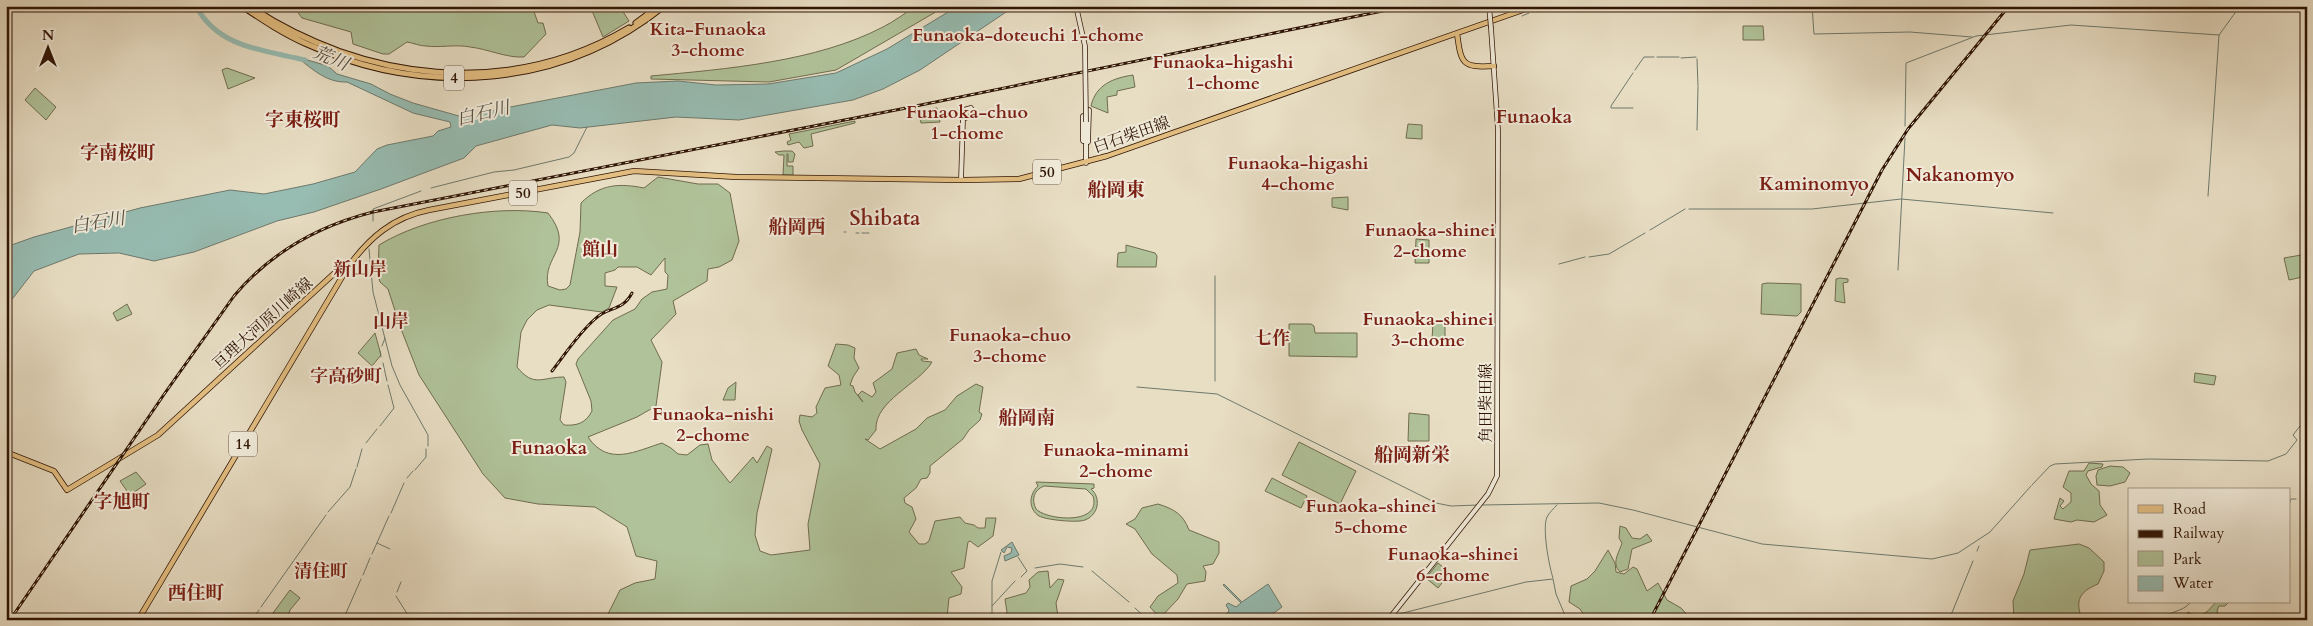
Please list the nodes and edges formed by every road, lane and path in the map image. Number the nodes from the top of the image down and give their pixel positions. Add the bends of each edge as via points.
1 (242, 6) edge
2 (249, 6) edge
3 (659, 6) edge
4 (664, 6) edge
5 (1076, 6) edge
6 (1489, 6) edge
7 (1534, 6) edge
8 (1457, 33) junction
9 (1494, 66) junction
10 (1089, 110) dead end
11 (1083, 116) dead end
12 (963, 119) dead end
13 (1086, 142) junction
14 (1086, 163) junction
15 (961, 180) junction
16 (348, 267) junction
17 (6, 452) edge
18 (138, 620) edge
19 (1398, 620) edge

1 - 4 highway, 4 via 297,39 346,59 418,74 469,78 525,72 568,61 617,39
2 - 3 highway, 4 via 292,32 340,52 397,67 454,74 510,71 562,58 620,33
5 - 13 main road, bridge via 1086,46
6 - 9 main road, 角田柴田線, bridge
7 - 8 main road, 白石柴田線 / 50
8 - 9 main road via 1461,58 1466,64
8 - 14 main road, 白石柴田線 / 50
9 - 19 main road, 角田柴田線 via 1498,130 1497,472 1493,487 1392,615
10 - 13 main road via 1089,141
11 - 13 main road via 1083,141
12 - 15 main road
13 - 14 main road
14 - 15 main road, 白石柴田線 / 50 via 1019,179
15 - 16 main road, 50 via 629,172 414,214 376,235
16 - 17 main road, 亘理大河原川崎線 via 339,269 158,435 67,490 54,471
16 - 18 main road, 亘理大河原川崎線 / 14

